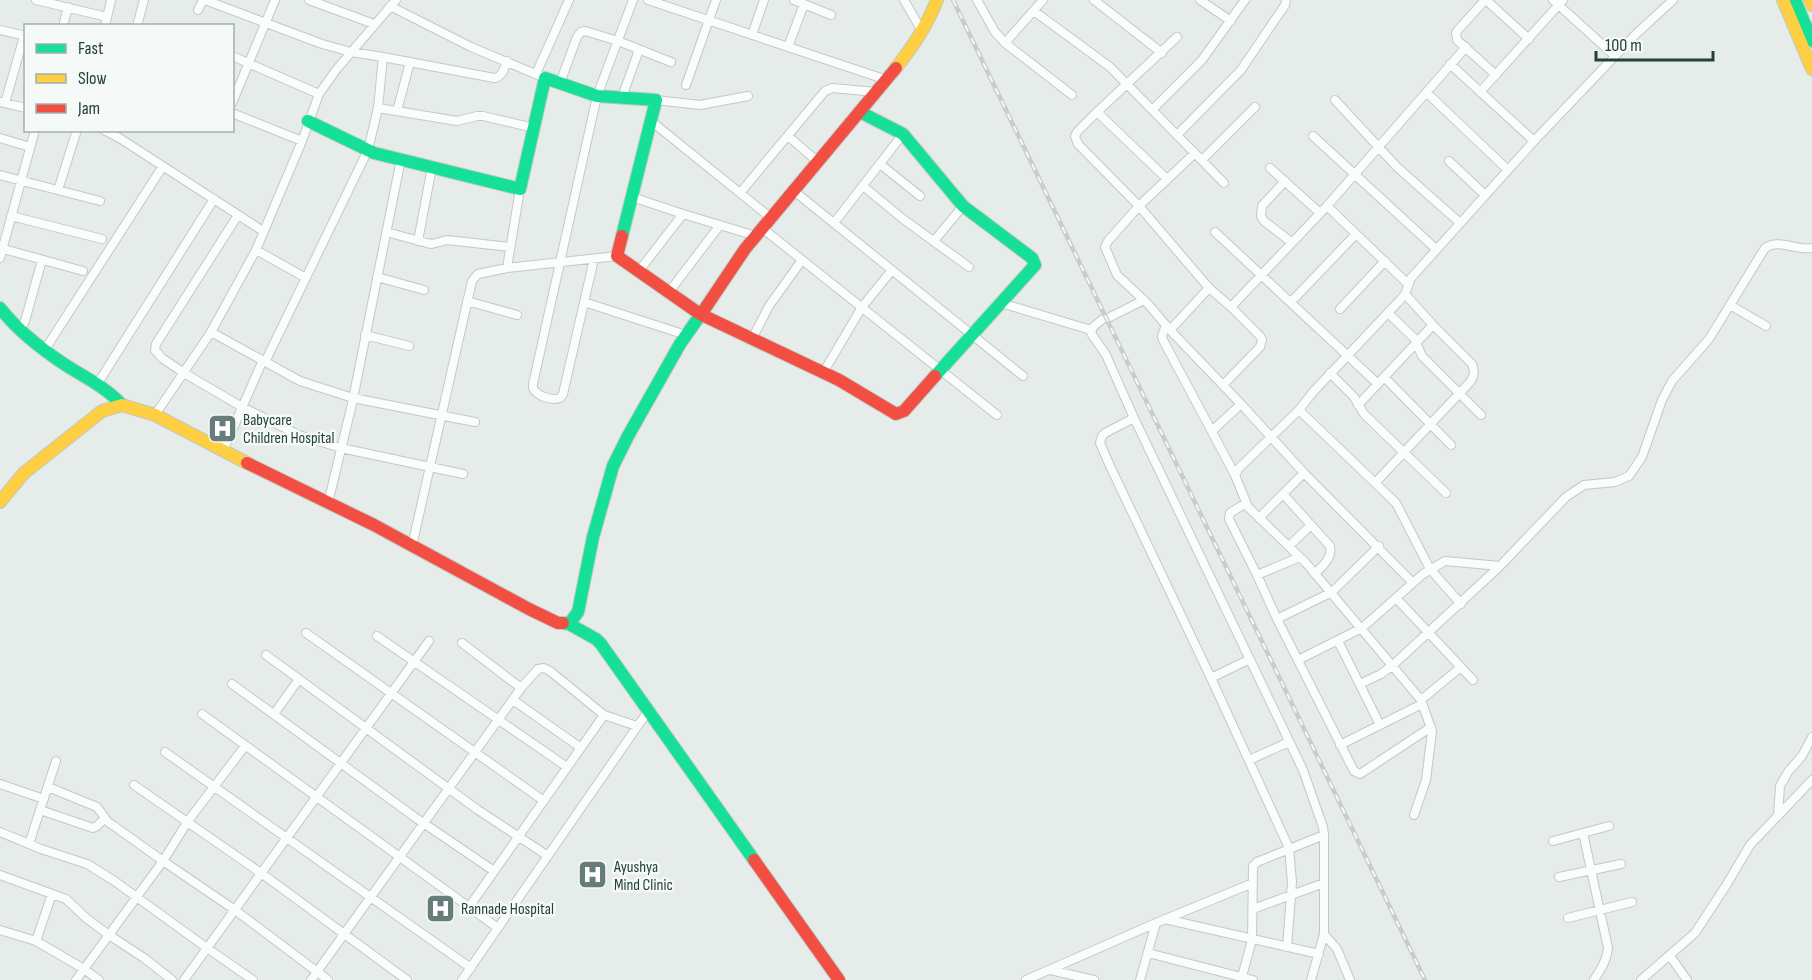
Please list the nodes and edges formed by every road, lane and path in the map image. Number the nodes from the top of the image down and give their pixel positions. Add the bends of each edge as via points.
1 (36, 0) edge
2 (111, 0) edge
3 (144, 0) edge
4 (204, 0) edge
5 (275, 0) edge
6 (309, 0) edge
7 (569, 0) edge
8 (633, 0) edge
9 (648, 0) edge
10 (716, 0) edge
11 (764, 0) edge
12 (794, 0) edge
13 (904, 0) edge
14 (937, 0) edge
15 (977, 0) edge
16 (1043, 0) edge
17 (1094, 0) edge
18 (1200, 0) edge
19 (1245, 0) edge
20 (1286, 0) edge
21 (1485, 0) edge
22 (1673, 0) edge
23 (1783, 0) edge
24 (1795, 0) edge
25 (1810, 0) edge
26 (1558, 2) edge
27 (393, 3) edge
28 (804, 4) junction
29 (1812, 5) edge
30 (68, 7) junction
31 (198, 10) dead end
32 (1034, 11) junction
33 (831, 15) dead end
34 (709, 20) junction
35 (106, 21) edge
36 (1231, 21) junction
37 (64, 24) edge
38 (138, 24) edge
39 (266, 24) junction
40 (374, 24) junction
41 (0, 30) edge
42 (922, 31) junction
43 (752, 35) junction
44 (24, 36) edge
45 (1178, 37) dead end
46 (24, 39) edge
47 (1529, 39) junction
48 (618, 41) junction
49 (1812, 41) edge
50 (1005, 43) junction
51 (788, 47) junction
52 (1466, 47) junction
53 (639, 50) junction
54 (351, 52) junction
55 (1162, 53) junction
56 (1615, 56) junction
57 (234, 57) edge
58 (383, 57) junction
59 (507, 61) junction
60 (410, 62) junction
61 (671, 62) dead end
62 (250, 64) junction
63 (1450, 64) junction
64 (1812, 69) edge
65 (1496, 75) junction
66 (541, 76) junction
67 (887, 80) junction
68 (560, 83) junction
69 (1127, 83) junction
70 (686, 85) dead end
71 (877, 92) junction
72 (1480, 92) junction
73 (1427, 93) junction
74 (319, 94) junction
75 (1072, 95) dead end
76 (597, 96) junction
77 (748, 96) dead end
78 (622, 97) junction
79 (234, 100) edge
80 (656, 100) junction
81 (1335, 100) dead end
82 (3, 102) edge
83 (24, 107) edge
84 (1255, 107) dead end
85 (378, 108) junction
86 (1152, 110) junction
87 (397, 111) junction
88 (860, 112) junction
89 (1097, 112) junction
90 (234, 114) edge
91 (308, 121) junction
92 (651, 121) junction
93 (534, 128) junction
94 (34, 132) edge
95 (76, 132) edge
96 (120, 134) edge
97 (903, 134) junction
98 (1177, 135) junction
99 (788, 136) junction
100 (1313, 136) dead end
101 (0, 138) edge
102 (302, 141) junction
103 (1534, 141) junction
104 (30, 147) junction
105 (1379, 147) junction
106 (368, 150) junction
107 (1195, 153) junction
108 (401, 159) junction
109 (1202, 160) junction
110 (1449, 161) dead end
111 (818, 162) junction
112 (880, 164) junction
113 (163, 166) junction
114 (432, 167) junction
115 (1270, 168) dead end
116 (1508, 170) junction
117 (0, 175) edge
118 (1354, 175) junction
119 (1167, 179) junction
120 (21, 180) junction
121 (1285, 181) junction
122 (1224, 183) dead end
123 (863, 186) junction
124 (520, 189) junction
125 (58, 190) junction
126 (794, 190) junction
127 (740, 193) junction
128 (1485, 195) junction
129 (920, 196) dead end
130 (632, 197) junction
131 (214, 199) junction
132 (100, 201) dead end
133 (963, 206) junction
134 (1139, 206) junction
135 (1323, 209) junction
136 (683, 214) junction
137 (238, 215) junction
138 (11, 216) junction
139 (771, 218) junction
140 (834, 223) junction
141 (1460, 223) junction
142 (720, 225) junction
143 (263, 231) junction
144 (386, 232) junction
145 (759, 232) junction
146 (1215, 232) dead end
147 (1356, 234) junction
148 (102, 239) dead end
149 (418, 241) junction
150 (934, 241) junction
151 (1291, 242) junction
152 (510, 247) junction
153 (1812, 248) edge
154 (1436, 249) junction
155 (256, 250) junction
156 (1, 252) edge
157 (617, 256) junction
158 (594, 259) junction
159 (42, 260) junction
160 (802, 260) junction
161 (1385, 261) junction
162 (559, 263) junction
163 (969, 267) dead end
164 (507, 268) junction
165 (892, 270) junction
166 (84, 271) dead end
167 (639, 271) junction
168 (1261, 275) junction
169 (306, 278) junction
170 (377, 278) junction
171 (1408, 284) junction
172 (1209, 288) junction
173 (424, 290) dead end
174 (669, 292) junction
175 (1138, 294) junction
176 (1405, 294) junction
177 (467, 301) junction
178 (584, 302) junction
179 (1291, 302) junction
180 (1001, 303) junction
181 (1730, 305) junction
182 (862, 307) junction
183 (1231, 307) junction
184 (0, 308) edge
185 (1340, 309) dead end
186 (1388, 313) junction
187 (700, 314) junction
188 (517, 315) dead end
189 (1433, 325) junction
190 (1766, 326) dead end
191 (1168, 328) junction
192 (20, 330) junction
193 (211, 332) junction
194 (972, 334) junction
195 (365, 335) junction
196 (686, 335) junction
197 (1093, 335) junction
198 (752, 339) junction
199 (1416, 342) junction
200 (409, 346) dead end
201 (44, 351) junction
202 (1347, 356) junction
203 (264, 361) junction
204 (940, 370) junction
205 (184, 373) junction
206 (823, 373) junction
207 (1330, 374) junction
208 (1023, 376) dead end
209 (1384, 376) junction
210 (98, 383) junction
211 (1378, 384) junction
212 (1223, 385) junction
213 (1459, 393) junction
214 (353, 398) junction
215 (1241, 404) junction
216 (122, 405) junction
217 (1358, 405) junction
218 (242, 407) junction
219 (1299, 410) junction
220 (155, 415) junction
221 (442, 415) junction
222 (997, 415) dead end
223 (1481, 415) dead end
224 (1134, 418) junction
225 (476, 422) dead end
226 (1430, 423) junction
227 (1212, 431) junction
228 (1272, 437) junction
229 (1451, 445) dead end
230 (341, 448) junction
231 (223, 451) junction
232 (1403, 452) junction
233 (430, 468) junction
234 (1304, 473) junction
235 (464, 474) dead end
236 (1235, 475) junction
237 (1376, 482) junction
238 (1446, 493) dead end
239 (1283, 494) junction
240 (0, 502) edge
241 (328, 503) junction
242 (1246, 503) junction
243 (1259, 518) junction
244 (1311, 525) junction
245 (412, 546) junction
246 (1289, 546) junction
247 (1379, 546) junction
248 (1300, 557) junction
249 (1500, 566) junction
250 (1430, 569) junction
251 (1315, 574) junction
252 (1257, 575) junction
253 (1413, 583) junction
254 (1332, 592) junction
255 (1396, 598) junction
256 (1461, 604) junction
257 (1277, 619) junction
258 (568, 624) junction
259 (1362, 628) junction
260 (306, 633) dead end
261 (1429, 633) junction
262 (377, 636) dead end
263 (429, 641) dead end
264 (1338, 641) junction
265 (462, 643) dead end
266 (266, 656) dead end
267 (1250, 659) junction
268 (1298, 660) junction
269 (414, 661) junction
270 (1393, 665) junction
271 (1461, 667) junction
272 (1211, 678) junction
273 (299, 679) junction
274 (1473, 680) dead end
275 (232, 684) dead end
276 (1360, 684) junction
277 (521, 688) junction
278 (392, 693) junction
279 (513, 700) junction
280 (1421, 702) junction
281 (648, 711) junction
282 (202, 714) dead end
283 (274, 714) junction
284 (604, 715) junction
285 (499, 719) junction
286 (1380, 725) junction
287 (637, 726) junction
288 (365, 728) junction
289 (1431, 728) junction
290 (1812, 737) edge
291 (1289, 742) junction
292 (1340, 745) junction
293 (244, 746) junction
294 (581, 748) junction
295 (165, 752) dead end
296 (475, 753) junction
297 (1249, 760) junction
298 (56, 761) dead end
299 (341, 762) junction
300 (567, 767) junction
301 (1812, 780) edge
302 (0, 784) edge
303 (134, 785) dead end
304 (48, 787) junction
305 (215, 787) junction
306 (449, 789) junction
307 (315, 797) junction
308 (44, 799) junction
309 (544, 801) junction
310 (40, 810) junction
311 (1414, 815) dead end
312 (1778, 816) junction
313 (105, 818) junction
314 (188, 821) junction
315 (424, 824) junction
316 (1610, 826) dead end
317 (0, 832) edge
318 (1583, 833) junction
319 (1324, 835) junction
320 (287, 837) junction
321 (519, 837) junction
322 (1553, 842) dead end
323 (29, 844) junction
324 (1289, 848) junction
325 (548, 856) junction
326 (399, 858) junction
327 (163, 861) junction
328 (1621, 864) dead end
329 (1591, 870) junction
330 (494, 872) junction
331 (261, 873) junction
332 (0, 875) edge
333 (1559, 877) dead end
334 (1253, 883) junction
335 (1324, 883) junction
336 (52, 894) junction
337 (371, 896) junction
338 (1292, 896) junction
339 (136, 897) junction
340 (1632, 902) dead end
341 (469, 907) junction
342 (1252, 909) junction
343 (235, 910) junction
344 (1600, 910) junction
345 (1568, 918) dead end
346 (1160, 921) junction
347 (498, 928) junction
348 (0, 930) edge
349 (344, 934) junction
350 (1324, 934) junction
351 (109, 935) junction
352 (1252, 940) junction
353 (36, 941) junction
354 (1287, 947) junction
355 (207, 948) junction
356 (1148, 953) junction
357 (1319, 954) junction
358 (1670, 956) junction
359 (471, 968) junction
360 (84, 969) junction
361 (1050, 970) junction
362 (314, 976) edge
363 (1241, 979) edge
364 (76, 980) edge
365 (99, 980) edge
366 (172, 980) edge
367 (184, 980) edge
368 (253, 980) edge
369 (328, 980) edge
370 (407, 980) edge
371 (462, 980) edge
372 (839, 980) edge
373 (1026, 980) edge
374 (1094, 980) edge
375 (1140, 980) edge
376 (1253, 980) edge
377 (1311, 980) edge
378 (1350, 980) edge
379 (1594, 980) edge
380 (1641, 980) edge
381 (1687, 980) edge

1 - 30 street
2 - 35 street
3 - 38 street
4 - 31 street
4 - 39 street
5 - 39 street
6 - 40 street
7 - 66 street
8 - 48 street
9 - 34 street
10 - 34 street
11 - 43 street
12 - 28 street
13 - 42 street
14 - 42 main road
15 - 50 street
16 - 32 street
17 - 55 street
18 - 36 street
19 - 36 street
20 - 98 street via 1241,70
21 - 47 street
21 - 52 street via 1456,33 1457,40
22 - 56 street
23 - 64 main road
24 - 49 main road
25 - 29 main road
26 - 47 street
26 - 56 street
27 - 40 street
27 - 59 street via 471,47
28 - 33 street
28 - 51 street
30 - 35 street
30 - 37 street
32 - 50 street
32 - 69 street
34 - 43 street
34 - 70 street
36 - 86 street via 1203,60
39 - 54 street
39 - 62 street
40 - 54 street
41 - 44 street
42 - 67 main road
43 - 51 street
45 - 55 street
46 - 82 street
47 - 65 street
48 - 53 street
48 - 68 street via 581,32
48 - 76 street
50 - 75 street
51 - 67 street
52 - 63 street
52 - 65 street
53 - 61 street
53 - 78 street
54 - 58 street
54 - 74 street
55 - 69 street
56 - 103 street
57 - 62 street
58 - 60 street
58 - 85 street
59 - 60 street via 502,75 494,78
59 - 66 street
60 - 87 street
62 - 74 street
62 - 79 street
63 - 72 street
63 - 73 street
65 - 72 street
66 - 68 main road
66 - 93 main road
67 - 71 main road
68 - 76 main road
69 - 86 street
69 - 89 street
71 - 88 main road
71 - 99 street via 829,88
72 - 103 street
73 - 105 street
73 - 116 street
74 - 91 street
76 - 78 main road
76 - 162 street
77 - 80 street via 700,105
78 - 80 main road
80 - 92 main road
81 - 105 street
82 - 83 street
84 - 109 street
85 - 87 street
85 - 106 street
86 - 98 street
87 - 93 street via 457,122 483,116
88 - 97 main road
88 - 111 main road
89 - 119 street
89 - 134 street via 1077,132 1076,141
90 - 102 street
91 - 102 street
91 - 106 main road
92 - 127 street
92 - 130 main road
93 - 124 main road
94 - 104 street
95 - 125 street
96 - 113 street
97 - 112 street
97 - 133 main road
98 - 107 street
99 - 111 street
99 - 127 street
100 - 118 street
101 - 104 street
102 - 143 street
103 - 116 street
104 - 120 street
105 - 118 street
105 - 141 street
106 - 108 main road
106 - 169 street
107 - 109 street
107 - 119 street
108 - 114 main road
108 - 144 street
109 - 122 street
110 - 128 street
111 - 126 main road
112 - 123 street
112 - 129 street
113 - 131 street
113 - 201 street
114 - 124 main road
114 - 149 street
115 - 121 street
116 - 128 street
117 - 120 street
118 - 135 street
118 - 154 street
119 - 134 street
120 - 125 street
120 - 138 street
121 - 135 street
121 - 151 street via 1262,206 1260,216
123 - 140 street
123 - 150 street
124 - 152 street
125 - 132 street
126 - 139 main road
126 - 140 street
127 - 139 street
128 - 141 street
130 - 136 street
130 - 157 main road
131 - 137 street
131 - 210 street
133 - 150 street
133 - 180 main road via 1034,262 1033,269
134 - 172 street
134 - 175 street via 1105,248 1114,272
135 - 147 street
135 - 151 street
136 - 142 street
136 - 167 street
137 - 143 street
137 - 205 street via 156,344 155,350 162,358
138 - 148 street
138 - 156 street
139 - 145 main road
140 - 165 street
141 - 154 street
142 - 145 street
142 - 174 street
143 - 155 street
144 - 149 street
144 - 170 street
145 - 160 street
145 - 187 main road
146 - 168 street
147 - 161 street
147 - 179 street
149 - 152 street
150 - 163 street
151 - 168 street
152 - 164 street
153 - 181 street via 1769,245
154 - 171 street
155 - 169 street
155 - 193 street
156 - 159 street
157 - 158 street
157 - 167 main road
158 - 162 street
158 - 178 street
159 - 166 street
159 - 192 street
160 - 182 street
160 - 198 street via 768,306
161 - 171 street
161 - 185 street
162 - 164 street
162 - 178 street via 533,384 537,394 556,399 563,394
164 - 177 street via 474,277
165 - 182 street
165 - 194 street
167 - 174 main road
168 - 179 street
168 - 183 street
169 - 203 street
170 - 173 street
170 - 195 street
171 - 176 street
172 - 183 street
172 - 191 street
174 - 187 main road
175 - 191 street
175 - 197 street via 1107,318
176 - 186 street
176 - 189 street
177 - 188 street
177 - 221 street
178 - 196 street
179 - 202 street
180 - 194 main road
180 - 197 street
181 - 190 street
181 - 249 street via 1709,339 1672,381 1639,463 1629,476 1584,485 1566,498
182 - 204 street
182 - 206 street
183 - 212 street via 1260,336 1262,343
184 - 192 main road
186 - 199 street
186 - 202 street
187 - 196 main road
187 - 198 main road
189 - 199 street
189 - 213 street via 1472,364 1474,376
191 - 212 street
191 - 227 street via 1163,340
192 - 201 main road
193 - 203 street
193 - 205 street
194 - 204 main road
194 - 208 street
195 - 200 street
195 - 214 street
196 - 258 main road via 613,466 592,537 578,612
197 - 224 street
198 - 206 main road
199 - 209 street
199 - 213 street via 1422,356
201 - 210 main road
202 - 207 street
202 - 211 street
203 - 214 street via 300,381
203 - 218 street
204 - 206 main road via 904,411 896,414
204 - 222 street
205 - 218 street
205 - 220 street
207 - 217 street
207 - 219 street
209 - 211 street
209 - 226 street
210 - 216 main road
211 - 217 street
212 - 215 street
213 - 223 street
213 - 226 street
214 - 221 street
214 - 230 street
215 - 227 street
215 - 228 street
216 - 220 main road
216 - 240 main road via 102,411 24,473
217 - 232 street
218 - 230 street via 299,435
218 - 231 street
219 - 228 street
219 - 237 street
220 - 231 main road
221 - 225 street
221 - 233 street
224 - 267 street
224 - 272 street via 1102,436 1100,443
226 - 229 street
226 - 232 street
227 - 236 street
228 - 234 street
228 - 236 street
230 - 233 street
230 - 241 street
231 - 241 main road
232 - 237 street
232 - 238 street
233 - 235 street
233 - 245 street
234 - 239 street
234 - 247 street
236 - 242 street
237 - 250 street via 1396,503
239 - 243 street
239 - 244 street
241 - 245 main road
242 - 243 street
242 - 252 street via 1230,513 1229,519
243 - 246 street
244 - 246 street
244 - 251 street via 1332,551
245 - 258 main road via 529,609
246 - 248 street
247 - 253 street
247 - 254 street
248 - 251 street
248 - 252 street
249 - 250 street via 1449,560
249 - 256 street
250 - 253 street
250 - 256 street
251 - 254 street
252 - 257 street
253 - 255 street
254 - 257 street
254 - 259 street
255 - 259 street
255 - 261 street
256 - 261 street
257 - 268 street
258 - 281 main road via 601,644
259 - 264 street
259 - 270 street
260 - 278 street
261 - 270 street
261 - 271 street
262 - 269 street
263 - 269 street
264 - 268 street
264 - 276 street
265 - 277 street
266 - 273 street
267 - 272 street
267 - 291 street
268 - 292 street
269 - 278 street
269 - 285 street
270 - 276 street
270 - 280 street
271 - 274 street
271 - 280 street
272 - 297 street
273 - 283 street
273 - 288 street
275 - 283 street
276 - 286 street
277 - 279 street
277 - 284 street via 532,674 544,668
278 - 288 street
278 - 296 street
279 - 285 street
279 - 294 street
280 - 286 street
280 - 289 street
281 - 287 street
281 - 372 main road
282 - 293 street
283 - 299 street
284 - 287 street
284 - 294 street
285 - 296 street
285 - 300 street
286 - 292 street
287 - 325 street
288 - 299 street
288 - 306 street
289 - 292 street via 1360,774 1351,768
289 - 311 street via 1428,772
290 - 312 street via 1780,786
291 - 297 street
291 - 319 street via 1303,770
293 - 305 street
293 - 307 street
294 - 300 street
295 - 305 street
296 - 306 street
296 - 309 street
297 - 324 street
298 - 304 street
299 - 307 street
299 - 315 street
300 - 309 street
301 - 312 street
302 - 308 street
303 - 314 street
304 - 308 street
304 - 313 street via 97,807
305 - 314 street
305 - 320 street
306 - 315 street
306 - 321 street
307 - 320 street
307 - 326 street
308 - 310 street
309 - 321 street
310 - 313 street via 93,828
310 - 323 street
312 - 358 street via 1750,845 1695,933
313 - 327 street
314 - 327 street
314 - 331 street
315 - 326 street
315 - 330 street
316 - 318 street
317 - 323 street
318 - 322 street
318 - 329 street
319 - 324 street
319 - 335 street
320 - 331 street
320 - 337 street
321 - 325 street
321 - 330 street
323 - 339 street via 87,864
324 - 334 street via 1257,862 1252,870
324 - 338 street
325 - 347 street
326 - 337 street
326 - 341 street
327 - 339 street
327 - 343 street
328 - 329 street
329 - 333 street
329 - 344 street
330 - 341 street
331 - 343 street
331 - 349 street
332 - 336 street
334 - 342 street
334 - 346 street
335 - 338 street
335 - 350 street
336 - 351 street via 66,899
336 - 353 street
337 - 349 street
337 - 359 street
338 - 342 street
338 - 354 street
339 - 351 street
339 - 355 street
340 - 344 street
341 - 347 street
342 - 352 street
343 - 355 street
343 - 362 street
344 - 345 street
344 - 379 street via 1608,948
346 - 352 street
346 - 356 street
346 - 361 street
347 - 359 street
348 - 353 street
349 - 362 street
349 - 370 street
350 - 357 street
350 - 378 street via 1337,949
351 - 360 street
351 - 366 street
352 - 354 street
352 - 363 street
353 - 360 street
354 - 357 street
355 - 367 street
355 - 368 street
356 - 363 street
356 - 375 street
357 - 377 street
358 - 380 street
358 - 381 street
359 - 371 street
360 - 364 street
360 - 365 street
361 - 373 street
361 - 374 street
362 - 369 street
363 - 376 street

